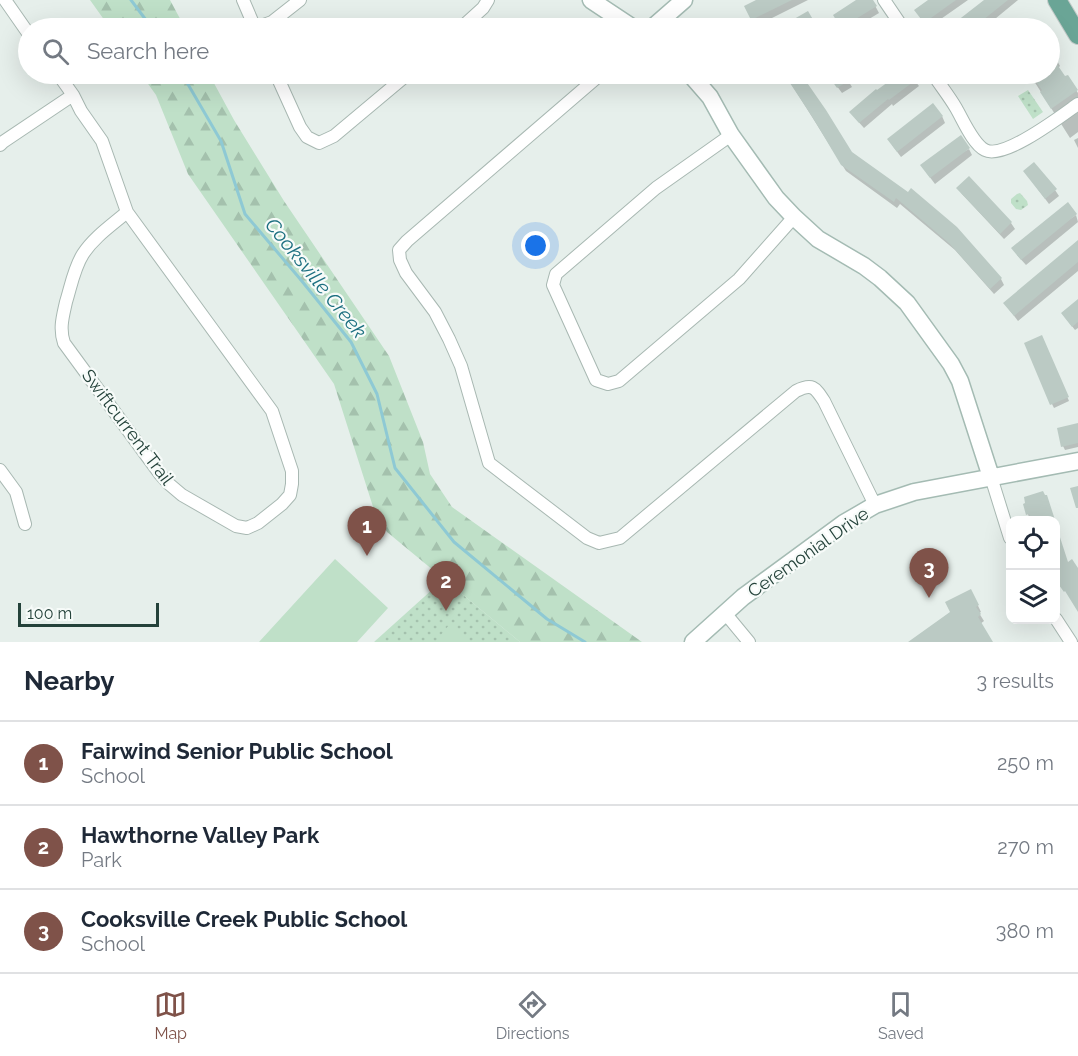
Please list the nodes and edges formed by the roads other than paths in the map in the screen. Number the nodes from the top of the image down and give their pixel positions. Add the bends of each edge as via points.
1 (5, 0) edge
2 (243, 0) edge
3 (300, 0) edge
4 (488, 0) edge
5 (591, 0) edge
6 (684, 0) edge
7 (884, 0) edge
8 (1057, 0) edge
9 (251, 18) edge
10 (277, 18) edge
11 (472, 18) edge
12 (618, 18) edge
13 (663, 18) edge
14 (896, 18) edge
15 (18, 19) edge
16 (1078, 35) edge
17 (65, 84) edge
18 (281, 84) edge
19 (396, 84) edge
20 (589, 84) edge
21 (699, 84) edge
22 (939, 84) edge
23 (73, 95) junction
24 (1078, 104) edge
25 (731, 135) junction
26 (0, 145) edge
27 (127, 212) junction
28 (794, 217) junction
29 (1078, 461) edge
30 (0, 470) edge
31 (991, 477) junction
32 (875, 505) junction
33 (1006, 523) edge
34 (26, 524) dead end
35 (725, 613) junction
36 (1059, 624) edge
37 (693, 642) edge
38 (749, 642) edge
39 (1071, 642) edge

1 - 15 street
2 - 9 street
3 - 10 street
4 - 11 street
5 - 12 street
6 - 13 street
7 - 14 street
8 - 16 main road
17 - 23 street, Swiftcurrent Trail
18 - 19 street via 300,127 319,144
20 - 32 street via 399,250 406,273 435,312 461,366 489,463 587,538 599,543 620,538 806,386 812,387 824,401
21 - 25 street
22 - 24 street via 973,137 990,152 1027,138
23 - 26 street
23 - 27 street, Swiftcurrent Trail via 102,141
25 - 28 street
25 - 28 street via 656,188 556,274 553,285 596,380 608,384 619,381 739,279
27 - 27 street, Swiftcurrent Trail via 82,255 61,323 64,343 169,484 191,501 247,528 290,495 292,471 272,411
28 - 31 street via 818,239 880,278 907,303 960,381
29 - 31 street, Ceremonial Drive
30 - 34 street via 16,492
31 - 32 street, Ceremonial Drive via 914,492
31 - 33 street
32 - 35 street, Ceremonial Drive via 844,523
35 - 37 street, Ceremonial Drive
35 - 38 street
36 - 39 street

